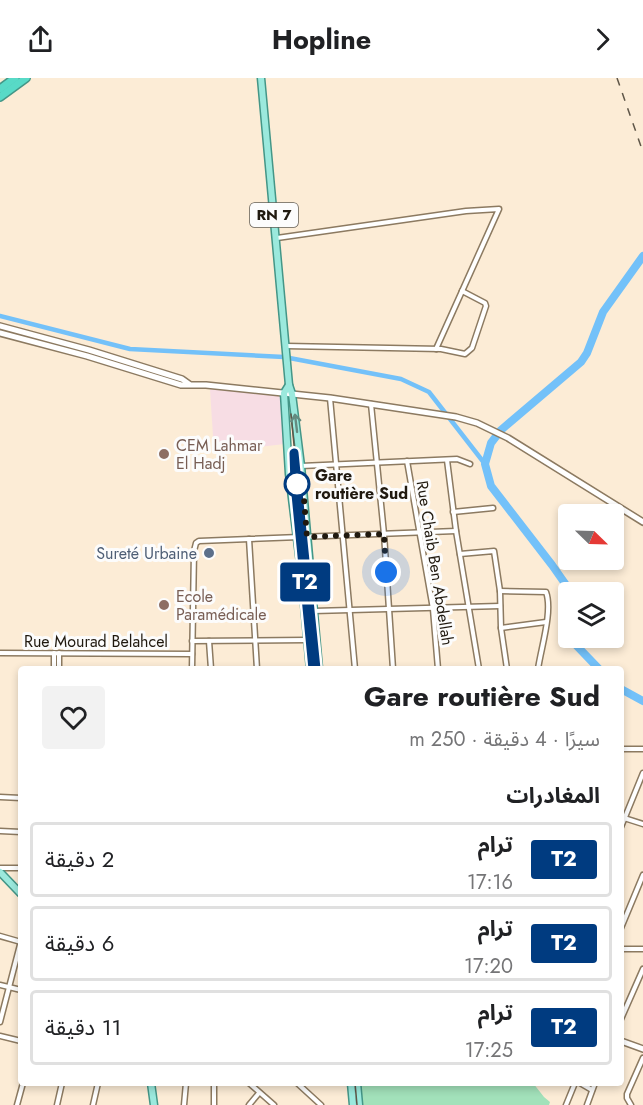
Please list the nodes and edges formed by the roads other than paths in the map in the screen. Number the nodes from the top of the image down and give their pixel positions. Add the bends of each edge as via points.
1 (15, 78) edge
2 (26, 78) edge
3 (261, 78) edge
4 (0, 89) edge
5 (0, 97) edge
6 (277, 238) junction
7 (462, 291) junction
8 (0, 326) edge
9 (9, 332) junction
10 (0, 333) edge
11 (286, 349) junction
12 (436, 349) junction
13 (289, 385) junction
14 (284, 393) junction
15 (292, 394) junction
16 (330, 398) junction
17 (372, 404) junction
18 (408, 460) junction
19 (447, 460) junction
20 (376, 462) junction
21 (335, 464) junction
22 (470, 464) dead end
23 (301, 466) junction
24 (493, 508) dead end
25 (453, 512) junction
26 (643, 522) edge
27 (456, 531) junction
28 (419, 532) junction
29 (384, 534) junction
30 (342, 535) junction
31 (296, 537) junction
32 (307, 537) junction
33 (249, 539) junction
34 (460, 554) junction
35 (500, 591) junction
36 (500, 606) junction
37 (469, 608) junction
38 (433, 609) junction
39 (388, 610) junction
40 (313, 611) junction
41 (349, 611) junction
42 (546, 622) junction
43 (501, 628) junction
44 (307, 640) junction
45 (192, 641) junction
46 (209, 641) junction
47 (255, 641) junction
48 (0, 653) edge
49 (57, 653) junction
50 (192, 654) junction
51 (55, 666) edge
52 (59, 666) edge
53 (192, 666) edge
54 (211, 666) edge
55 (257, 666) edge
56 (310, 666) edge
57 (318, 666) edge
58 (355, 666) edge
59 (393, 666) edge
60 (438, 666) edge
61 (479, 666) edge
62 (507, 666) edge
63 (539, 666) edge
64 (624, 749) edge
65 (643, 749) edge
66 (643, 773) edge
67 (0, 798) edge
68 (18, 798) edge
69 (624, 816) edge
70 (624, 818) edge
71 (643, 824) edge
72 (0, 831) edge
73 (18, 832) edge
74 (0, 867) edge
75 (18, 868) edge
76 (0, 872) edge
77 (643, 876) edge
78 (18, 891) edge
79 (624, 921) edge
80 (0, 936) edge
81 (18, 940) edge
82 (624, 949) edge
83 (643, 949) edge
84 (18, 952) edge
85 (643, 969) edge
86 (0, 985) edge
87 (9, 987) junction
88 (18, 989) edge
89 (624, 1012) edge
90 (0, 1022) edge
91 (0, 1036) edge
92 (18, 1040) edge
93 (624, 1042) edge
94 (643, 1049) edge
95 (643, 1058) edge
96 (21, 1086) edge
97 (61, 1086) edge
98 (97, 1086) edge
99 (151, 1086) edge
100 (186, 1086) edge
101 (214, 1086) edge
102 (252, 1086) edge
103 (300, 1086) edge
104 (351, 1086) edge
105 (357, 1086) edge
106 (574, 1086) edge
107 (585, 1086) edge
108 (594, 1086) edge
109 (592, 1090) junction
110 (259, 1093) junction
111 (17, 1105) edge
112 (57, 1105) edge
113 (93, 1105) edge
114 (154, 1105) edge
115 (184, 1105) edge
116 (214, 1105) edge
117 (249, 1105) edge
118 (274, 1105) edge
119 (321, 1105) edge
120 (353, 1105) edge
121 (359, 1105) edge
122 (566, 1105) edge
123 (587, 1105) edge
124 (631, 1105) edge

1 - 4 highway
2 - 5 highway
3 - 6 main road, RN 7
6 - 7 street via 499,209
6 - 11 main road, RN 7
7 - 12 street
7 - 12 street via 486,306 472,348 462,355
8 - 9 main road
9 - 10 main road
9 - 14 main road via 89,350 189,384
11 - 12 street
11 - 13 main road, RN 7
13 - 14 main road
13 - 15 main road, RN 7
14 - 15 main road
14 - 31 main road
15 - 16 main road
23 -> 15 main road, RN 7
16 - 17 main road
16 - 21 street
17 - 20 street
17 - 26 main road via 456,417 489,428
18 - 19 street
18 - 20 street
18 - 28 street, Rue Chaib Ben Abdellah
19 - 22 street via 462,459
19 - 25 street
20 - 21 street
20 - 29 street
21 - 23 street
21 - 30 street
23 - 32 main road, RN 7
24 - 25 street
25 - 27 street
27 - 28 street
27 - 34 street
28 - 29 street
28 - 38 street, Rue Chaib Ben Abdellah
29 - 30 street
29 - 39 street
30 - 32 street
30 - 41 street
31 - 32 street
31 - 33 street
31 - 44 main road
32 - 40 main road, RN 7
33 - 45 street via 199,541 194,547
33 - 47 street
34 - 35 street via 494,551
34 - 37 street
35 - 36 street
35 - 42 street via 546,592
36 - 37 street
36 - 43 street
37 - 38 street
37 - 61 street
38 - 39 street
38 - 60 street, Rue Chaib Ben Abdellah
39 - 41 street
39 - 59 street
40 - 41 street
40 - 57 main road, RN 7
41 - 58 street
42 - 43 street
42 - 63 street
43 - 62 street
44 - 47 street
44 - 56 main road
45 - 46 street
45 - 50 street
46 - 47 street
46 - 54 street
47 - 55 street
48 - 49 street, Rue Mourad Belahcel
49 - 50 street, Rue Mourad Belahcel
49 - 51 street
49 - 52 street
50 - 53 street
64 - 65 street
66 - 69 street
67 - 68 street
70 - 71 street
72 - 73 street
74 - 75 street
76 - 78 main road
77 - 79 street
80 - 81 street
82 - 83 street
84 - 87 street
85 - 89 street
86 - 87 street
87 - 88 street
87 - 90 street
91 - 92 street
93 - 94 main road
95 - 124 street via 627,1094
96 - 111 street
97 - 112 street
98 - 113 street
99 - 114 main road
100 - 115 street
101 - 116 street
102 - 110 street
103 - 119 street
104 - 120 main road
105 - 121 main road
106 - 122 street
107 - 109 street
108 - 109 street
109 - 123 street
110 - 117 street
110 - 118 street

